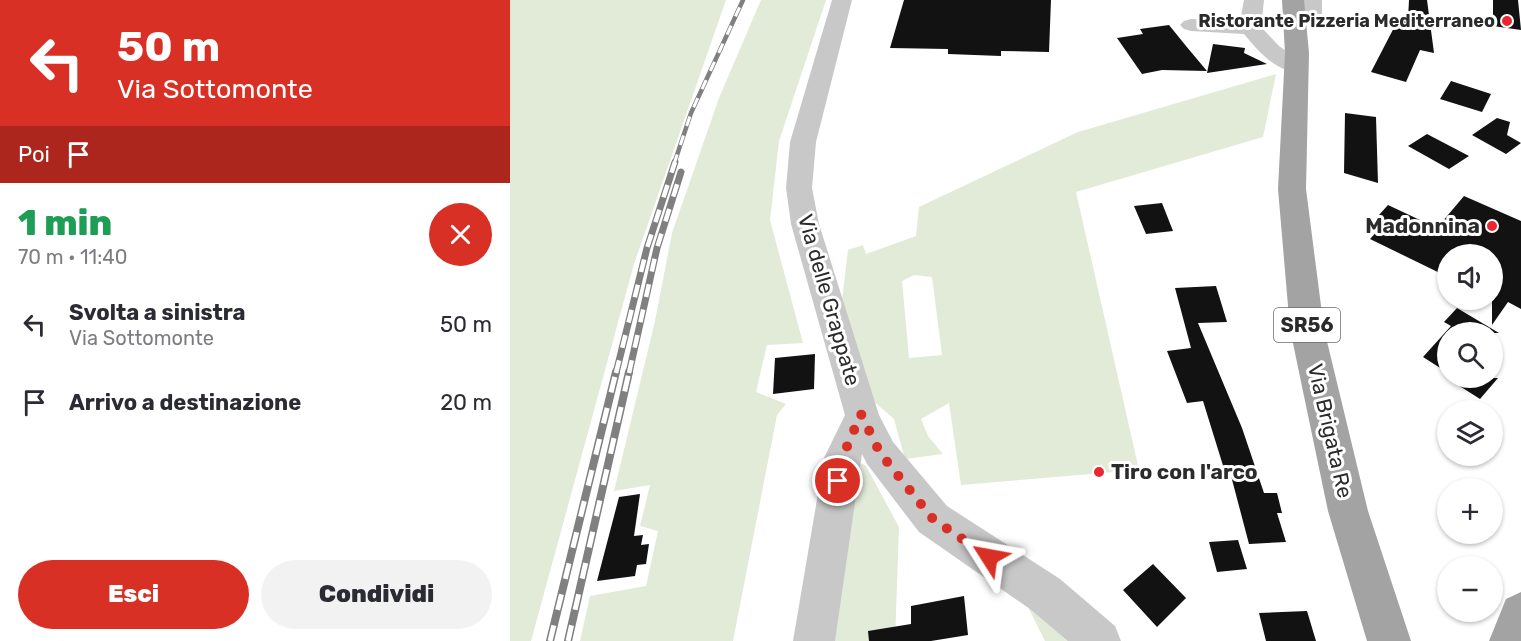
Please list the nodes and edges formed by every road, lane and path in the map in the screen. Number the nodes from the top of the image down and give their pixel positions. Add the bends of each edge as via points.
1 (842, 0) edge
2 (1254, 0) edge
3 (1312, 0) edge
4 (1302, 11) edge
5 (1191, 25) dead end
6 (1250, 28) junction
7 (1296, 66) junction
8 (861, 414) junction
9 (1521, 614) edge
10 (814, 641) edge
11 (1100, 641) edge
12 (1389, 641) edge
13 (1511, 641) edge

1 - 8 street, Via delle Grappate via 803,142 799,188 805,224
2 - 6 street
3 - 4 street, Via Brigata Re
4 - 7 main road, Via Brigata Re / SR56
5 - 6 street
6 - 7 street via 1264,46
7 - 12 main road, Via Brigata Re / SR56 via 1292,189 1307,329 1348,511
8 - 10 street via 842,458
8 - 11 street, Via delle Grappate via 880,453 933,519 1045,594
9 - 13 main road

